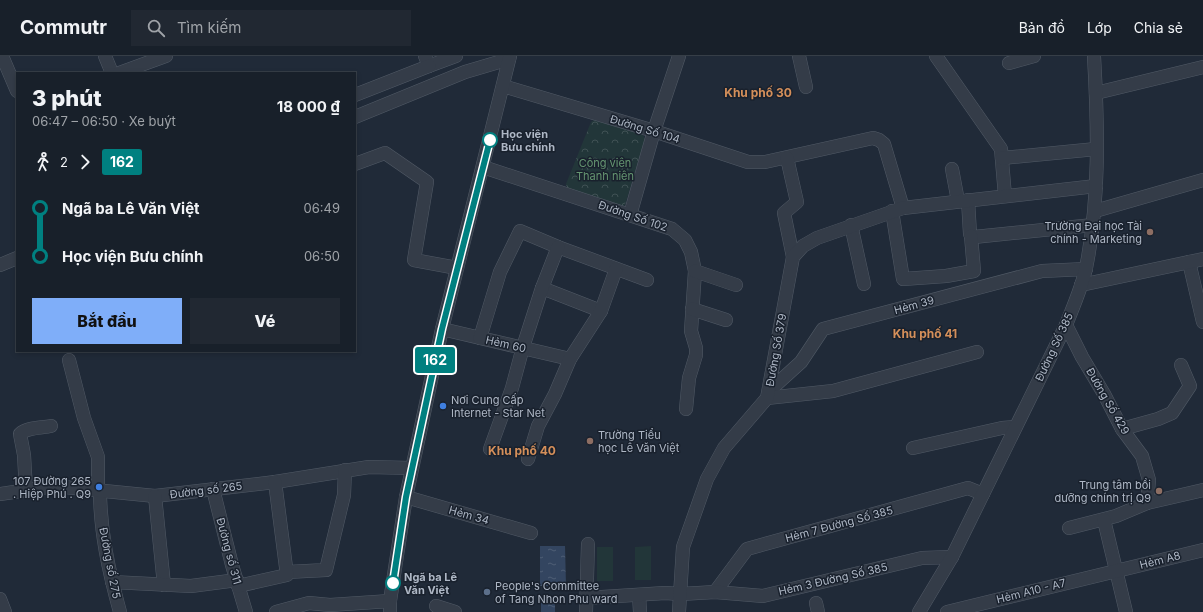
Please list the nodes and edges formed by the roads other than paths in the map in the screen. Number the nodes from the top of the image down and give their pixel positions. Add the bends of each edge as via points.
1 (2, 56) edge
2 (105, 56) edge
3 (166, 56) edge
4 (456, 56) edge
5 (679, 56) edge
6 (799, 56) edge
7 (936, 56) edge
8 (1034, 56) edge
9 (1094, 56) edge
10 (510, 57) edge
11 (427, 61) edge
12 (134, 62) edge
13 (1010, 62) dead end
14 (1203, 67) edge
15 (112, 72) edge
16 (120, 72) edge
17 (503, 86) junction
18 (806, 87) dead end
19 (16, 89) edge
20 (1096, 94) junction
21 (356, 95) edge
22 (356, 117) edge
23 (654, 131) junction
24 (1096, 149) junction
25 (787, 158) junction
26 (1002, 158) junction
27 (356, 164) edge
28 (483, 167) junction
29 (952, 169) dead end
30 (1203, 180) edge
31 (1096, 186) junction
32 (1005, 196) junction
33 (963, 201) junction
34 (898, 209) junction
35 (1095, 211) junction
36 (630, 215) junction
37 (851, 225) junction
38 (1093, 225) junction
39 (971, 236) junction
40 (558, 247) junction
41 (793, 257) junction
42 (16, 258) edge
43 (1203, 259) edge
44 (1189, 262) junction
45 (0, 265) edge
46 (457, 268) junction
47 (616, 268) junction
48 (1086, 269) junction
49 (694, 271) junction
50 (647, 280) dead end
51 (864, 284) dead end
52 (736, 285) dead end
53 (1081, 285) junction
54 (542, 288) junction
55 (692, 309) junction
56 (601, 311) junction
57 (726, 320) dead end
58 (1203, 322) edge
59 (1066, 325) junction
60 (442, 329) junction
61 (480, 338) junction
62 (523, 347) junction
63 (977, 352) dead end
64 (570, 359) junction
65 (69, 360) dead end
66 (1180, 365) dead end
67 (768, 394) junction
68 (686, 409) dead end
69 (51, 426) dead end
70 (1015, 427) junction
71 (1122, 429) junction
72 (490, 448) dead end
73 (913, 448) dead end
74 (528, 459) dead end
75 (412, 468) junction
76 (345, 470) junction
77 (275, 482) junction
78 (213, 489) junction
79 (26, 490) junction
80 (99, 490) junction
81 (1203, 490) edge
82 (0, 494) edge
83 (983, 494) junction
84 (154, 496) junction
85 (406, 497) junction
86 (1147, 503) junction
87 (1104, 520) junction
88 (1069, 528) dead end
89 (531, 533) dead end
90 (588, 544) dead end
91 (1203, 550) edge
92 (952, 558) junction
93 (1116, 571) junction
94 (287, 574) junction
95 (112, 582) junction
96 (238, 583) junction
97 (164, 585) junction
98 (715, 592) junction
99 (681, 594) junction
100 (639, 595) junction
101 (586, 598) junction
102 (0, 599) edge
103 (390, 606) edge
104 (436, 606) dead end
105 (5, 612) edge
106 (120, 612) edge
107 (246, 612) edge
108 (276, 612) edge
109 (455, 612) edge
110 (586, 612) edge
111 (640, 612) edge
112 (679, 612) edge
113 (919, 612) edge
114 (947, 612) edge
115 (1126, 612) edge

1 - 19 street
2 - 15 street
3 - 12 street
4 - 11 street
5 - 23 street
6 - 18 street
7 - 26 street via 1001,149
8 - 13 street
9 - 20 street, Đường Số 385
10 - 17 street
10 - 22 street via 465,72
11 - 21 street
12 - 16 street
14 - 20 street
17 - 23 street, Đường Số 104
17 - 28 street
20 - 24 street, Đường Số 385
23 - 25 street, Đường Số 104 via 748,162
23 - 36 street
24 - 26 street
24 - 31 street, Đường Số 385
25 - 34 street via 873,138 879,140 884,144
25 - 41 street via 798,202 784,212
26 - 32 street
27 - 46 street via 384,153 427,182 414,260
28 - 36 street, Đường Số 102
28 - 46 street
29 - 33 street
30 - 35 street
31 - 32 street
31 - 35 street, Đường Số 385
32 - 33 street
33 - 34 street
33 - 39 street
34 - 37 street
34 - 39 street via 903,279 974,272
35 - 38 street, Đường Số 385
36 - 49 street, Đường Số 102 via 672,229 685,240 691,252
37 - 41 street via 817,238 803,246
37 - 51 street
38 - 39 street
38 - 48 street, Đường Số 385
40 - 47 street
40 - 54 street
40 - 61 street via 520,231 500,272
41 - 67 street, Đường Số 379
42 - 45 street
43 - 44 street
44 - 53 street
44 - 58 street
46 - 60 street
47 - 50 street
47 - 56 street
48 - 53 street, Đường Số 385
48 - 67 street, Hẻm 39 via 1042,271 823,330 801,362
49 - 52 street
49 - 55 street, Đường Số 102
53 - 59 street, Đường Số 385
54 - 56 street
54 - 62 street
55 - 57 street
55 - 68 street, Đường Số 102 via 691,331 696,355
56 - 64 street
59 - 70 street, Đường Số 385
59 - 71 street, Đường Số 429
60 - 61 street, Hẻm 60
60 - 75 street
61 - 62 street, Hẻm 60
62 - 64 street, Hẻm 60
62 - 72 street via 512,388
63 - 67 street via 833,391
64 - 74 street via 538,426
65 - 80 street, Đường số 275 via 84,418 98,457
66 - 71 street via 1190,386 1172,413
67 - 99 street, Đường Số 379 via 724,448 707,479 683,547
69 - 79 street via 26,430 20,434
70 - 73 street
70 - 83 street, Đường Số 385
71 - 86 street, Đường Số 429 via 1142,456 1149,480
75 - 76 street, Đường số 265 via 369,467
75 - 85 street
76 - 77 street, Đường số 265
76 - 94 street via 344,495 326,570
77 - 78 street, Đường số 265
77 - 94 street
78 - 84 street, Đường số 265
78 - 96 street, Đường số 311
79 - 80 street, Đường số 265 via 54,486
79 - 82 street, Đường số 265
80 - 84 street, Đường số 265
80 - 95 street, Đường số 275 via 104,543
81 - 86 street
83 - 92 street, Đường Số 385
83 - 98 street, Hẻm 7 Đường Số 385 via 968,488 747,549
84 - 97 street
85 - 89 street, Hẻm 34
85 - 103 street
86 - 87 street
87 - 88 street
87 - 93 street
90 - 101 street
91 - 93 street, Hẻm A8
92 - 98 street, Hẻm 3 Đường Số 385 via 922,558 763,596
92 - 113 street, Đường Số 385
93 - 114 street, Hẻm A10 - A7
93 - 115 street
94 - 96 street
95 - 97 street
95 - 106 street, Đường số 275
96 - 97 street
96 - 107 street, Đường số 311
98 - 99 street, Hẻm 3 Đường Số 385
99 - 100 street, Hẻm 3 Đường Số 385
99 - 112 street, Đường Số 379
100 - 101 street, Hẻm 3 Đường Số 385
100 - 111 street
101 - 110 street
102 - 105 street
103 - 108 street via 309,603
104 - 109 street

